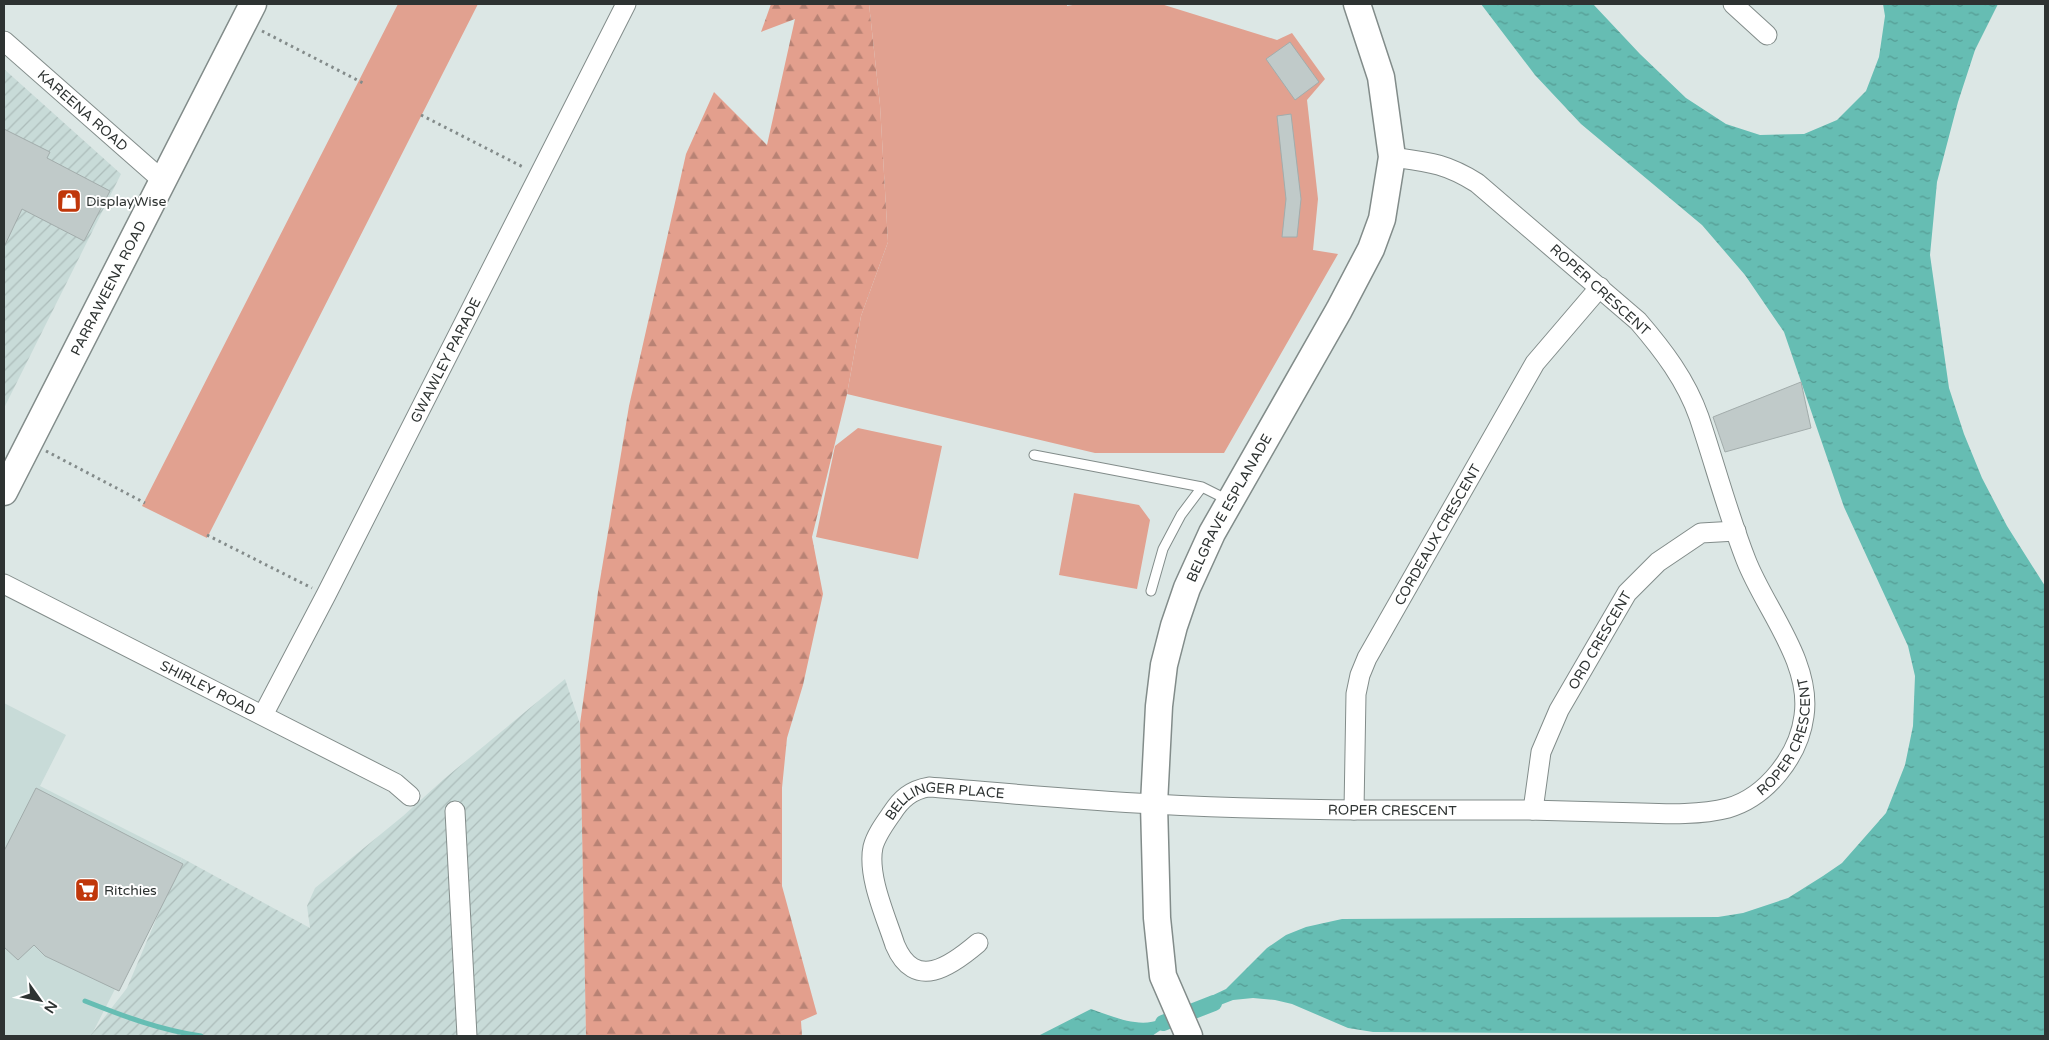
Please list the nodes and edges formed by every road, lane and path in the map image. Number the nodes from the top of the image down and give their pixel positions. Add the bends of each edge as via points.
1 (626, 4) edge
2 (1357, 4) edge
3 (1733, 4) edge
4 (248, 13) edge
5 (1768, 35) dead end
6 (4, 41) edge
7 (363, 83) dead end
8 (421, 115) dead end
9 (1392, 157) junction
10 (539, 175) junction
11 (162, 180) junction
12 (1600, 287) junction
13 (29, 442) junction
14 (1034, 456) dead end
15 (1202, 487) junction
16 (4, 492) edge
17 (1231, 501) junction
18 (145, 503) dead end
19 (1736, 531) junction
20 (207, 536) dead end
21 (4, 584) edge
22 (1151, 591) dead end
23 (326, 595) junction
24 (263, 715) junction
25 (410, 796) dead end
26 (1154, 804) junction
27 (1354, 810) junction
28 (1533, 810) junction
29 (455, 812) dead end
30 (978, 943) dead end
31 (1182, 1023) edge
32 (467, 1036) edge

1 - 10 street, GWAWLEY PARADE
2 - 9 street, BELGRAVE ESPLANADE via 1381,77
3 - 5 street
4 - 7 path
4 - 11 street, PARRAWEENA ROAD
6 - 11 street, KAREENA ROAD
8 - 10 path
9 - 12 street, ROPER CRESCENT via 1450,167 1477,183
9 - 17 street, BELGRAVE ESPLANADE via 1382,219 1371,249
10 - 23 street, GWAWLEY PARADE
11 - 13 street, PARRAWEENA ROAD
12 - 19 street, ROPER CRESCENT via 1658,344 1692,396
12 - 27 street, CORDEAUX CRESCENT via 1535,363 1367,658 1356,694
13 - 16 street, PARRAWEENA ROAD
13 - 18 path
14 - 15 lane
15 - 17 lane
15 - 22 lane via 1180,515 1163,549
17 - 26 street, BELGRAVE ESPLANADE via 1212,533 1187,588 1164,665
19 - 28 street, ORD CRESCENT via 1701,533 1658,562 1627,593 1559,710 1541,752
19 - 28 street, ROPER CRESCENT via 1804,686 1805,715 1790,759 1774,779 1753,796 1730,808 1666,814
20 - 23 path
21 - 24 street, SHIRLEY ROAD
23 - 24 street, GWAWLEY PARADE
24 - 25 street, SHIRLEY ROAD via 395,783
26 - 27 street, ROPER CRESCENT
26 - 30 street, BELLINGER PLACE via 928,788 901,800 878,834 872,858 880,899 899,955 922,970 941,970
26 - 31 street, BELGRAVE ESPLANADE via 1162,976
27 - 28 street, ROPER CRESCENT
29 - 32 street

